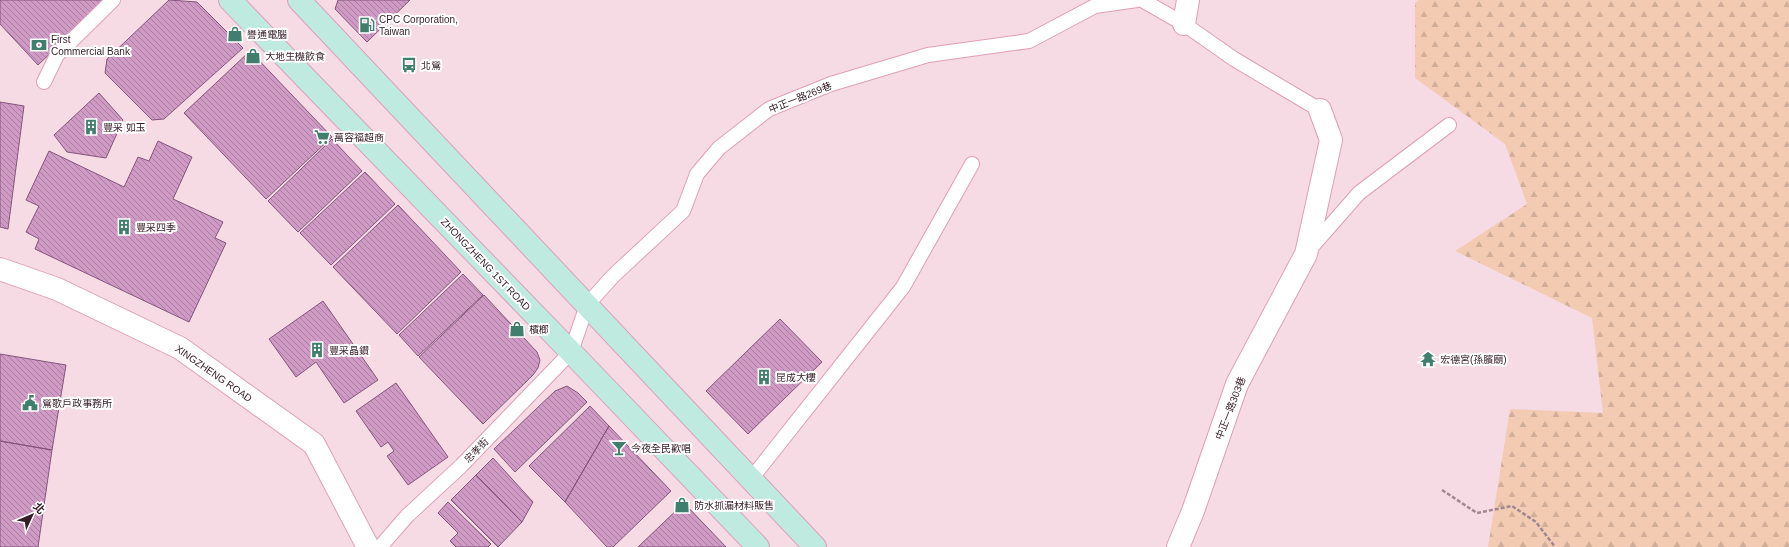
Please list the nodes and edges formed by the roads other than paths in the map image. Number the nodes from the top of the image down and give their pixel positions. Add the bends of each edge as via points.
1 (113, 0) edge
2 (230, 0) edge
3 (1138, 0) edge
4 (1142, 0) edge
5 (1188, 0) edge
6 (302, 1) edge
7 (1184, 24) junction
8 (44, 82) dead end
9 (1320, 110) joint
10 (1449, 125) dead end
11 (972, 164) dead end
12 (1306, 254) junction
13 (0, 269) edge
14 (587, 305) junction
15 (571, 352) junction
16 (752, 479) junction
17 (368, 547) edge
18 (380, 547) edge
19 (758, 547) edge
20 (815, 547) edge
21 (1178, 547) edge

1 - 8 lane via 58,55
2 - 15 main road, ZHONGZHENG 1ST ROAD
3 - 14 lane, 中正一路269巷 via 1095,6 1029,41 928,55 831,84 769,109 719,148 697,174 682,211 613,276
4 - 7 lane
5 - 7 street
6 - 14 main road
7 - 9 lane via 1234,59
9 - 12 street, 中正一路303巷 via 1331,140
10 - 12 lane, 中正一路303巷 via 1359,193
11 - 16 lane via 903,287
12 - 21 street, 中正一路303巷 via 1237,384
13 - 17 street, XINGZHENG ROAD via 57,289 180,348 314,444
14 - 15 lane, 中正一路269巷
14 - 16 main road
15 - 18 lane, 忠孝街 via 461,466 407,516
15 - 19 main road, ZHONGZHENG 1ST ROAD
16 - 20 main road

